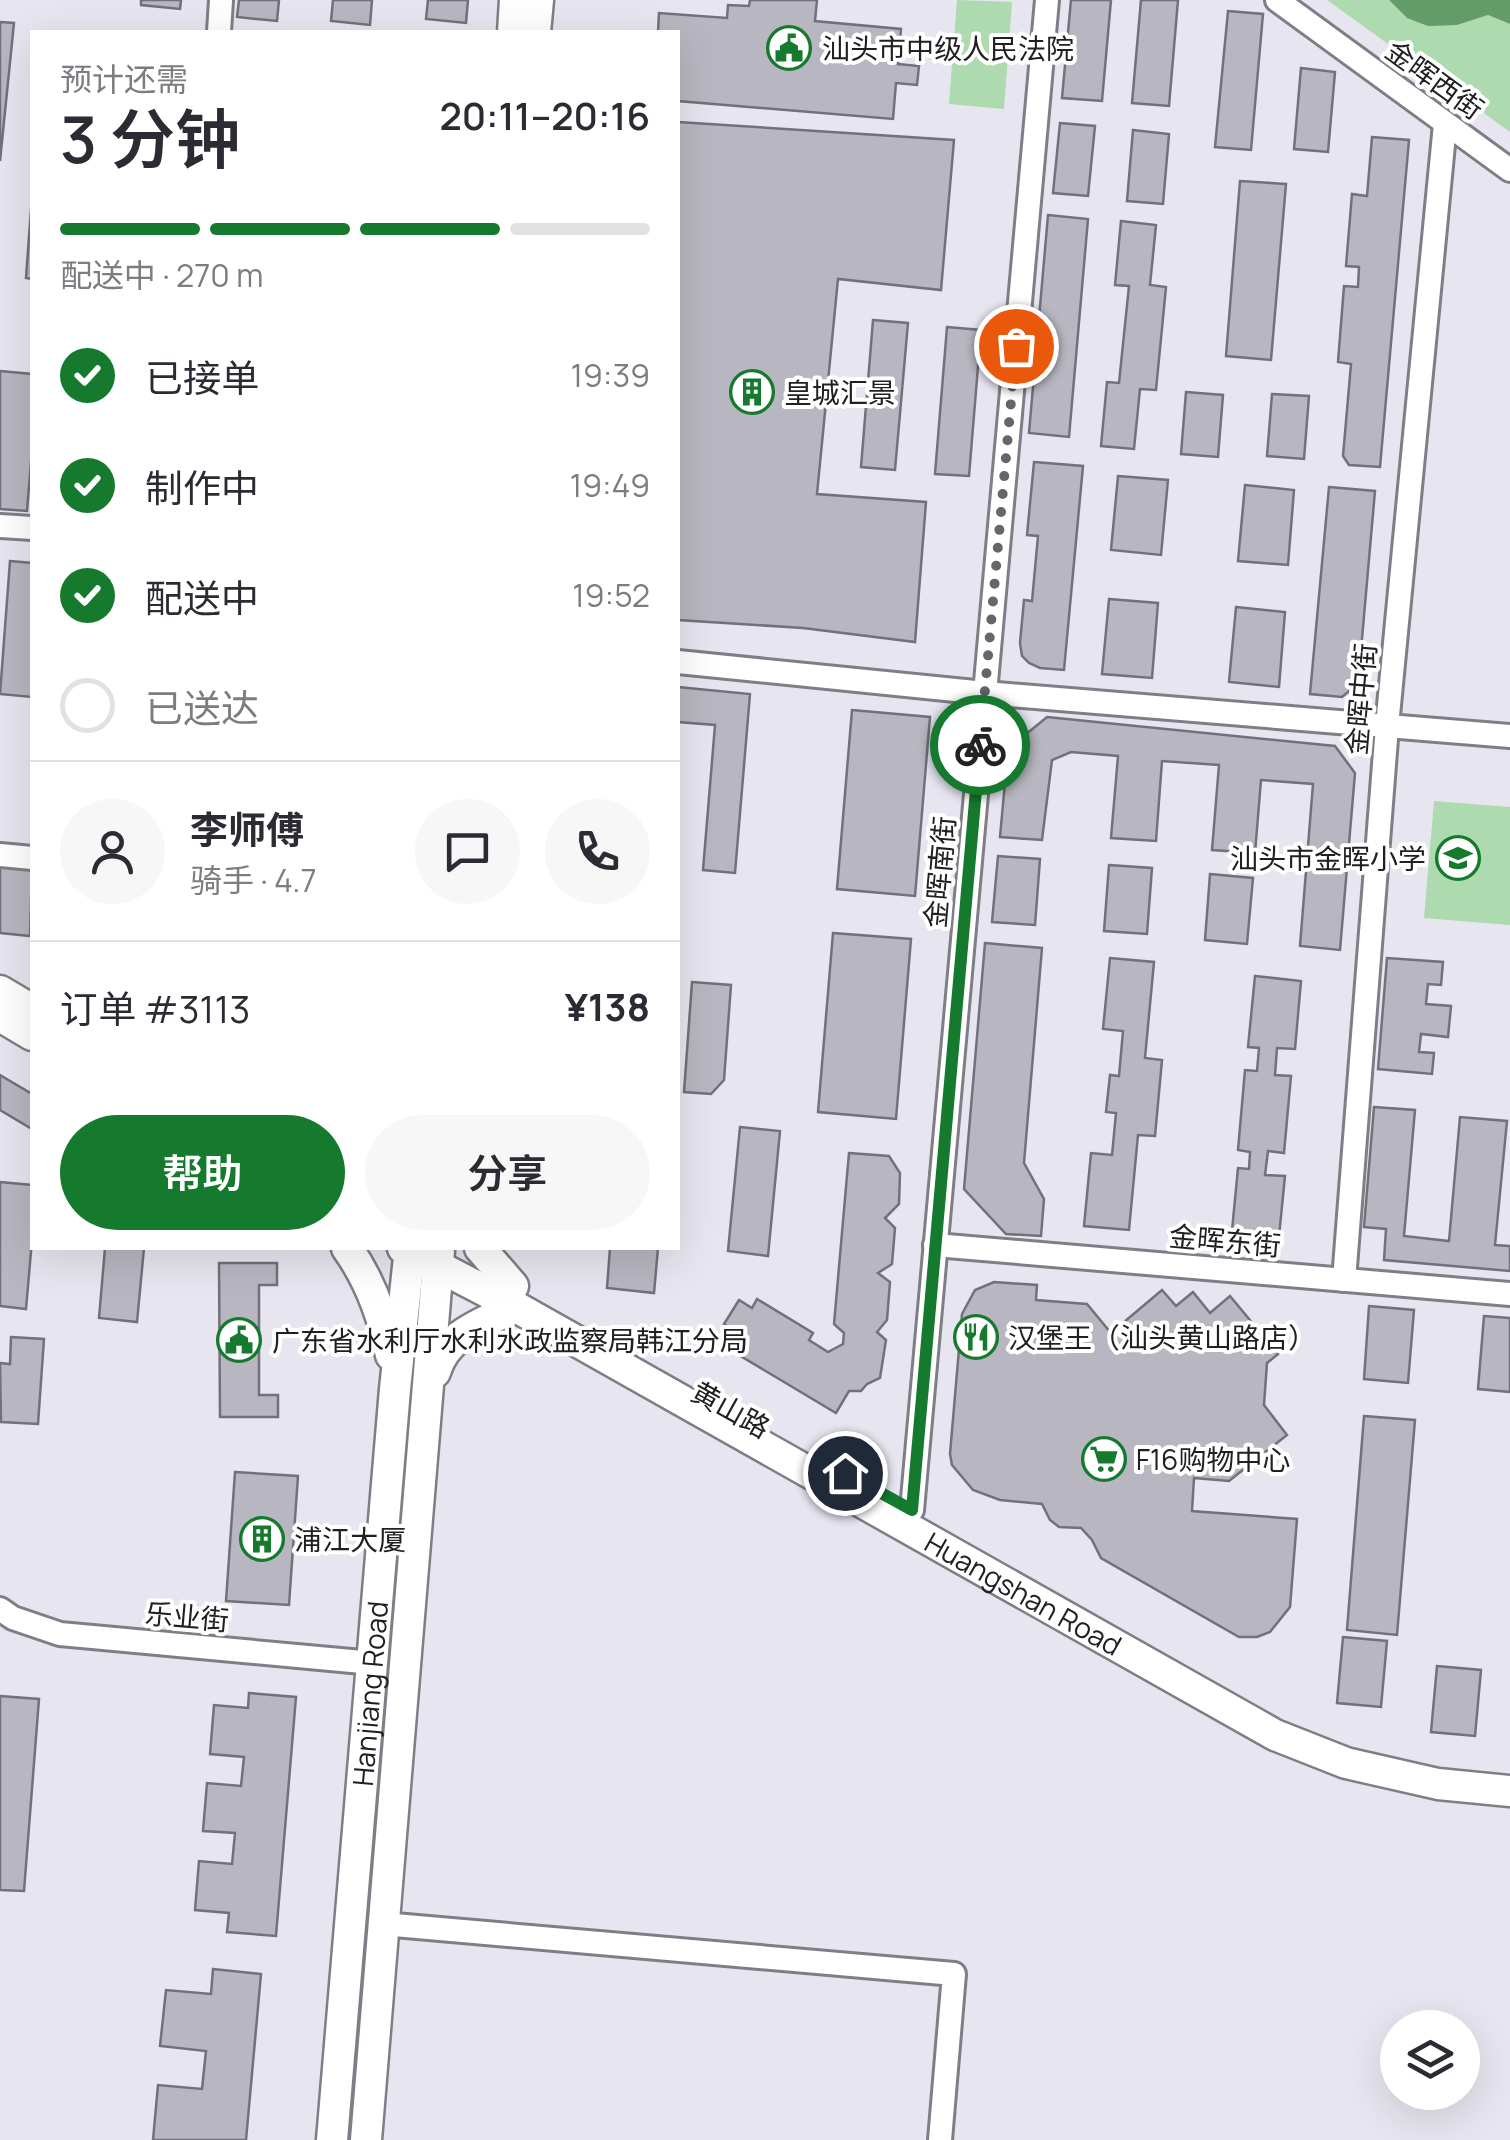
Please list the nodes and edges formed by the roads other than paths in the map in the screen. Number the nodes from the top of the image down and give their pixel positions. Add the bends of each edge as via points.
1 (221, 0) edge
2 (516, 0) edge
3 (538, 0) edge
4 (1046, 0) edge
5 (1277, 0) edge
6 (219, 30) edge
7 (513, 30) edge
8 (535, 30) edge
9 (1445, 124) junction
10 (1510, 170) edge
11 (0, 526) edge
12 (30, 528) edge
13 (680, 662) edge
14 (984, 693) junction
15 (1387, 726) junction
16 (1510, 736) edge
17 (0, 855) edge
18 (30, 858) edge
19 (0, 991) edge
20 (30, 1009) edge
21 (0, 1016) edge
22 (30, 1034) edge
23 (936, 1246) junction
24 (348, 1250) edge
25 (481, 1250) edge
26 (424, 1251) edge
27 (1344, 1280) junction
28 (1510, 1294) edge
29 (515, 1297) junction
30 (395, 1389) junction
31 (428, 1394) junction
32 (912, 1510) junction
33 (0, 1609) edge
34 (373, 1663) junction
35 (1510, 1771) edge
36 (1510, 1791) edge
37 (382, 1924) junction
38 (332, 2140) edge
39 (366, 2140) edge
40 (940, 2140) edge

1 - 6 street
2 - 7 street
3 - 8 street
4 - 14 street, 金晖南街
5 - 9 street, 金晖西街
9 - 10 street, 金晖西街
9 - 15 street, 金晖中街
11 - 12 street
13 - 14 street
14 - 15 street
14 - 23 street, 金晖南街
15 - 16 street
15 - 27 street, 金晖中街
17 - 18 street
19 - 20 street
21 - 22 street
23 - 27 street, 金晖东街
23 - 32 street, 金晖南街
24 - 30 street via 381,1312
25 - 29 street
26 - 29 street, Huangshan Road
26 - 30 street, Hanjiang Road
26 - 31 street, Hanjiang Road
27 - 28 street, 金晖东街
29 - 31 street via 457,1336 439,1358
29 - 32 street, 黄山路
29 - 36 street, Huangshan Road via 1275,1734 1346,1763 1438,1784
30 - 34 street, Hanjiang Road
31 - 37 street, Hanjiang Road
32 - 35 street, 黄山路 via 1275,1712 1348,1744 1435,1764
33 - 34 street, 乐业街 via 60,1634
34 - 38 street, Hanjiang Road
37 - 39 street, Hanjiang Road
37 - 40 street via 954,1974

